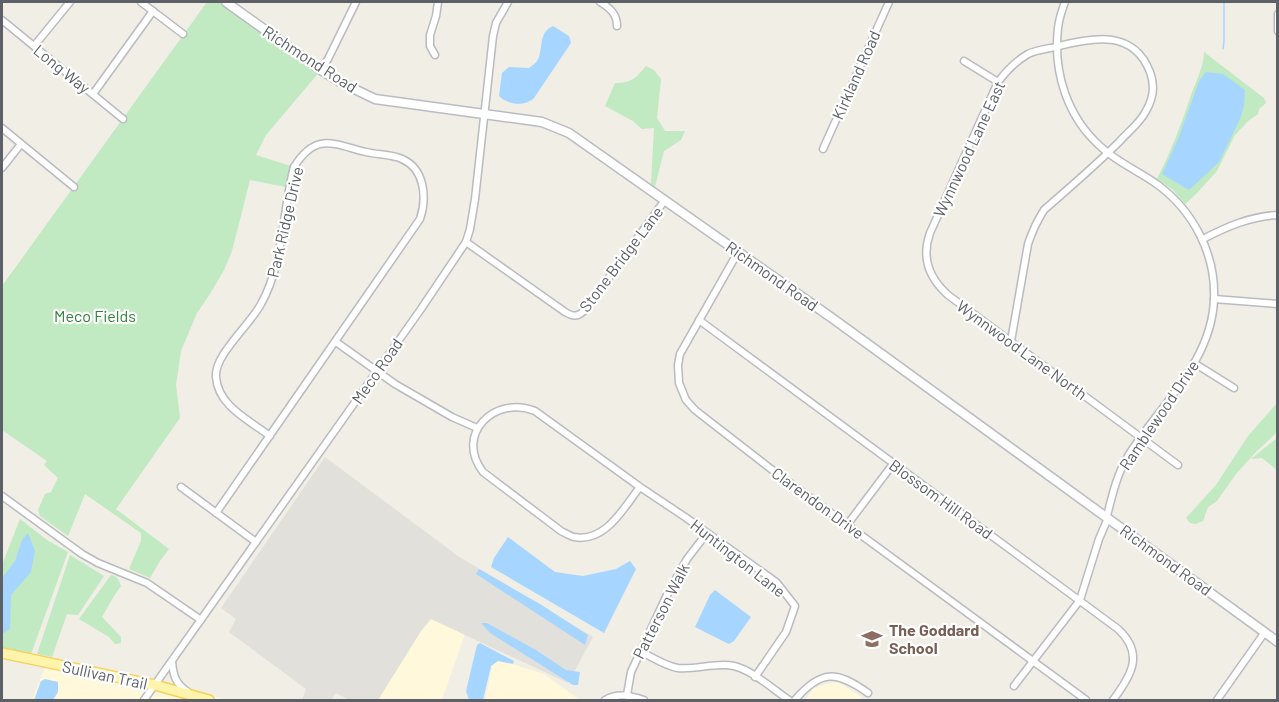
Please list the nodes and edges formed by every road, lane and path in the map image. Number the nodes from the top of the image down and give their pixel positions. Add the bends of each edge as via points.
1 (70, 2) edge
2 (141, 2) edge
3 (226, 2) edge
4 (356, 2) edge
5 (438, 2) edge
6 (508, 2) edge
7 (600, 2) edge
8 (889, 2) edge
9 (1065, 2) edge
10 (153, 11) junction
11 (1278, 14) edge
12 (2, 22) edge
13 (617, 26) dead end
14 (1278, 31) edge
15 (183, 34) dead end
16 (34, 46) junction
17 (1057, 47) junction
18 (435, 55) dead end
19 (964, 61) dead end
20 (321, 70) junction
21 (998, 82) junction
22 (93, 94) junction
23 (484, 113) junction
24 (123, 119) dead end
25 (2, 128) edge
26 (21, 144) junction
27 (823, 149) dead end
28 (1108, 153) junction
29 (2, 168) edge
30 (74, 187) dead end
31 (665, 200) junction
32 (1278, 215) edge
33 (1203, 241) junction
34 (466, 242) junction
35 (926, 248) joint
36 (738, 252) junction
37 (1214, 299) junction
38 (1278, 304) edge
39 (575, 316) junction
40 (699, 320) junction
41 (578, 324) dead end
42 (1011, 341) junction
43 (336, 342) junction
44 (1194, 363) junction
45 (377, 371) junction
46 (1234, 388) dead end
47 (477, 428) junction
48 (270, 436) junction
49 (1140, 437) junction
50 (893, 464) junction
51 (1178, 465) dead end
52 (181, 487) dead end
53 (640, 487) junction
54 (2, 496) edge
55 (216, 513) junction
56 (1108, 518) junction
57 (847, 525) junction
58 (707, 533) junction
59 (256, 542) junction
60 (1080, 600) junction
61 (201, 620) junction
62 (1265, 632) junction
63 (1278, 642) edge
64 (640, 651) junction
65 (2, 653) edge
66 (1033, 660) junction
67 (172, 661) junction
68 (755, 677) junction
69 (155, 686) junction
70 (1014, 686) dead end
71 (868, 693) dead end
72 (627, 695) junction
73 (196, 697) junction
74 (144, 700) edge
75 (209, 700) edge
76 (605, 700) edge
77 (644, 700) edge
78 (789, 700) edge
79 (795, 700) edge
80 (1086, 700) edge
81 (1113, 700) edge
82 (1217, 700) edge

1 - 16 street
2 - 10 street
3 - 20 street, Richmond Road
4 - 20 street
5 - 18 street via 430,35
6 - 23 street, Meco Road via 493,36
7 - 13 street via 613,11
8 - 27 street, Kirkland Road
9 - 17 street, Ramblewood Drive
10 - 15 street
10 - 22 street
11 - 14 street
12 - 16 street, Long Way
16 - 22 street, Long Way
17 - 21 street, Wynnwood Lane East via 1028,54
17 - 28 street, Ramblewood Drive via 1058,71 1070,107
17 - 28 street via 1094,39 1116,40 1130,46 1145,60 1153,85 1149,106
19 - 21 street
20 - 23 street, Richmond Road via 375,99
21 - 35 street, Wynnwood Lane East
22 - 24 street, Long Way
23 - 31 street, Richmond Road via 561,129
23 - 34 street, Meco Road
25 - 26 street
26 - 29 street
26 - 30 street
28 - 33 street, Ramblewood Drive via 1179,204
28 - 42 street via 1038,219 1028,244
31 - 36 street, Richmond Road
31 - 39 street, Stone Bridge Lane via 586,309
32 - 33 street via 1252,218
33 - 37 street, Ramblewood Drive via 1212,270
34 - 39 street, Stone Bridge Lane
34 - 45 street, Meco Road
35 - 42 street, Wynnwood Lane North via 928,270 941,289
36 - 40 street, Clarendon Drive
36 - 56 street, Richmond Road
37 - 38 street
37 - 44 street, Ramblewood Drive via 1210,327
39 - 41 street, Stone Bridge Lane
40 - 50 street, Blossom Hill Road
40 - 57 street, Clarendon Drive via 679,360 679,383 686,400
42 - 49 street, Wynnwood Lane North
43 - 45 street
43 - 48 street, Park Ridge Drive
43 - 48 street, Park Ridge Drive via 420,219 424,209 423,186 413,166 394,156 324,142 309,149 294,167 273,280 258,310 224,353 216,374 217,385 230,407
44 - 46 street
44 - 49 street, Ramblewood Drive
45 - 47 street via 421,400
45 - 59 street, Meco Road
47 - 53 street, Huntington Lane via 504,408 529,408
47 - 53 street via 475,459 483,472 573,537 605,530
48 - 55 street, Park Ridge Drive
49 - 51 street, Wynnwood Lane North
49 - 56 street, Ramblewood Drive via 1122,467
50 - 57 street
50 - 60 street, Blossom Hill Road
52 - 55 street
53 - 58 street, Huntington Lane
54 - 61 street via 82,554 147,584
55 - 59 street
56 - 60 street, Ramblewood Drive
56 - 62 street, Richmond Road
57 - 66 street, Clarendon Drive
58 - 64 street, Patterson Walk via 681,569
58 - 68 street, Huntington Lane via 776,582 795,606 786,632
59 - 61 street, Meco Road
60 - 66 street, Ramblewood Drive
60 - 81 street, Blossom Hill Road via 1124,634 1132,651 1129,677
61 - 67 street, Meco Road
62 - 63 street, Richmond Road
62 - 82 street
64 - 68 street via 673,667 735,666
64 - 72 street, Patterson Walk
65 - 69 main road, Sullivan Trail
66 - 70 street, Ramblewood Drive
66 - 80 street, Clarendon Drive
67 - 69 street, Meco Road
67 - 73 street via 175,681
68 - 78 street
69 - 73 main road, Sullivan Trail
69 - 74 street, Meco Road
71 - 79 street via 845,678 831,677 808,686
72 - 76 street
72 - 77 street
73 - 75 main road, Sullivan Trail

